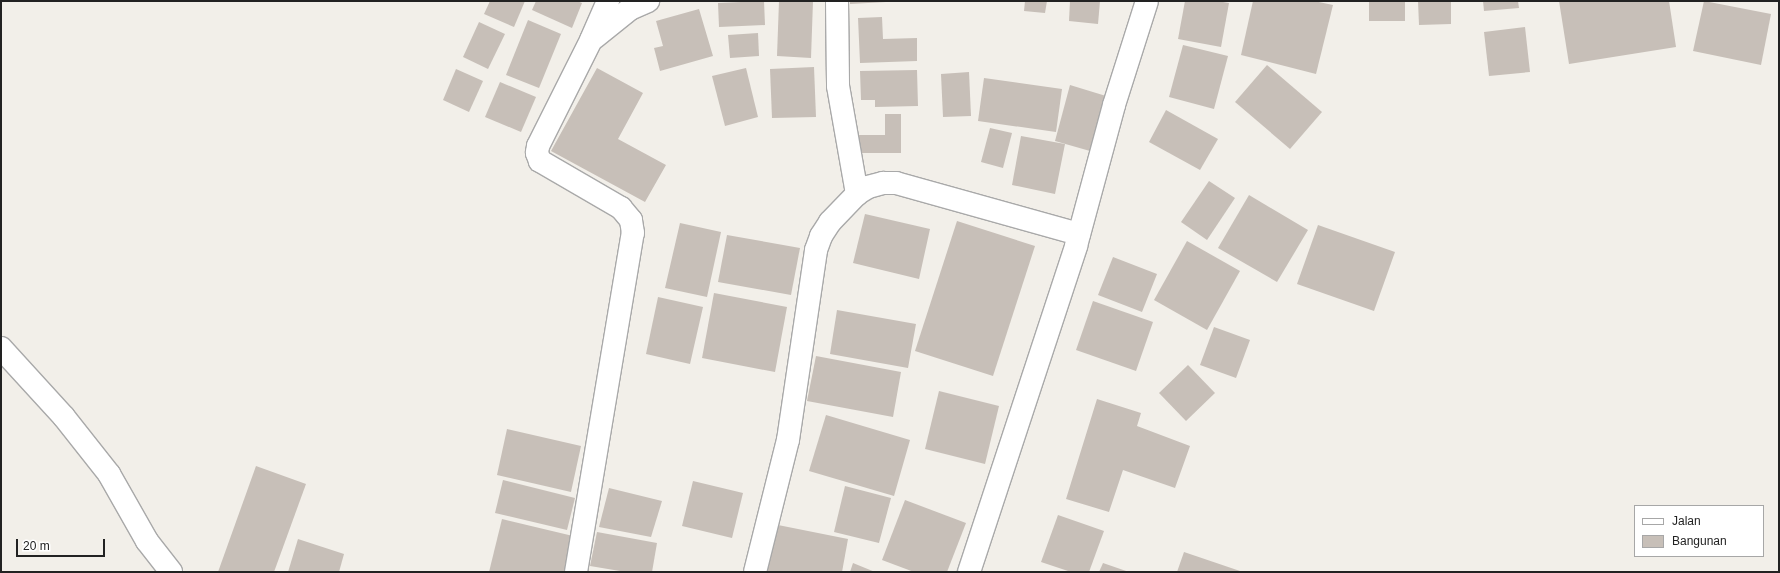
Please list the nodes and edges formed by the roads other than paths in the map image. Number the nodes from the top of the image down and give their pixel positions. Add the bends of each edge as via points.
1 (608, 1) edge
2 (648, 1) edge
3 (837, 1) edge
4 (1146, 1) edge
5 (591, 40) junction
6 (858, 194) junction
7 (1079, 234) junction
8 (1, 348) edge
9 (171, 572) edge
10 (576, 572) edge
11 (755, 572) edge
12 (970, 572) edge

1 - 5 street
2 - 5 street via 630,9
3 - 6 street via 838,86
4 - 7 street via 1114,105
5 - 10 street via 538,146 537,153 540,161 621,208 631,220 633,233
6 - 7 street via 883,183 896,183
6 - 11 street via 830,222 816,250 788,440
7 - 12 street
8 - 9 street via 64,417 108,474 148,542

